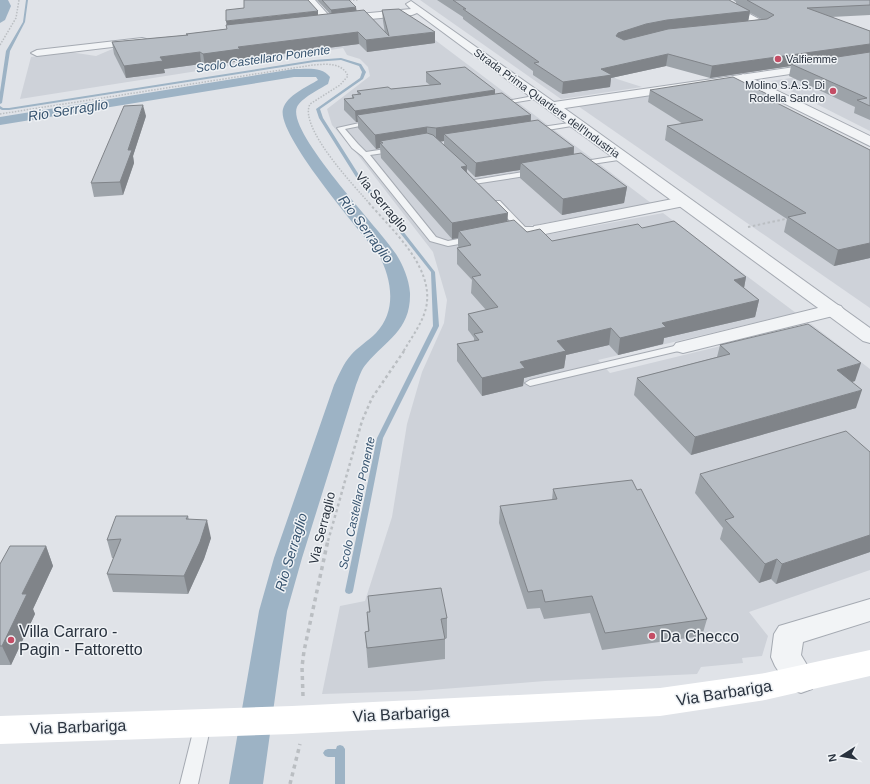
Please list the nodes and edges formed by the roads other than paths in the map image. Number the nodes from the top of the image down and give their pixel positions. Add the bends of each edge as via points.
1 (310, 0) edge
2 (717, 0) edge
3 (411, 4) dead end
4 (422, 11) junction
5 (328, 21) junction
6 (312, 22) edge
7 (735, 29) edge
8 (155, 40) edge
9 (38, 53) dead end
10 (870, 59) edge
11 (743, 78) junction
12 (546, 102) junction
13 (494, 104) edge
14 (379, 121) edge
15 (576, 124) junction
16 (528, 131) edge
17 (870, 142) edge
18 (404, 148) edge
19 (365, 154) junction
20 (622, 157) junction
21 (572, 165) edge
22 (542, 170) edge
23 (683, 202) junction
24 (540, 230) joint
25 (479, 238) edge
26 (834, 310) junction
27 (870, 337) edge
28 (682, 347) joint
29 (530, 383) dead end
30 (870, 610) edge
31 (870, 663) edge
32 (801, 680) junction
33 (206, 723) junction
34 (0, 730) edge
35 (189, 784) edge

1 - 5 street
2 - 7 street via 765,26
3 - 4 street, Strada Prima Quartiere dell'Industria
4 - 5 street
4 - 12 street, Strada Prima Quartiere dell'Industria
5 - 6 street
8 - 9 street
10 - 11 street
11 - 12 street
11 - 17 street
12 - 13 lane
12 - 15 street, Strada Prima Quartiere dell'Industria
14 - 19 lane via 340,128
15 - 16 lane
15 - 20 street, Strada Prima Quartiere dell'Industria
18 - 19 lane
19 - 25 lane via 433,239 439,243 449,244
20 - 21 lane
20 - 23 street, Strada Prima Quartiere dell'Industria
22 - 24 lane via 471,179 520,230
23 - 24 street
23 - 26 street, Strada Prima Quartiere dell'Industria
26 - 27 street, Strada Prima Quartiere dell'Industria
26 - 28 street
28 - 29 lane
30 - 32 street via 789,634 786,657
31 - 32 main road, Via Barbariga
32 - 33 main road, Via Barbariga via 720,695 660,702
33 - 34 main road, Via Barbariga
33 - 35 lane

